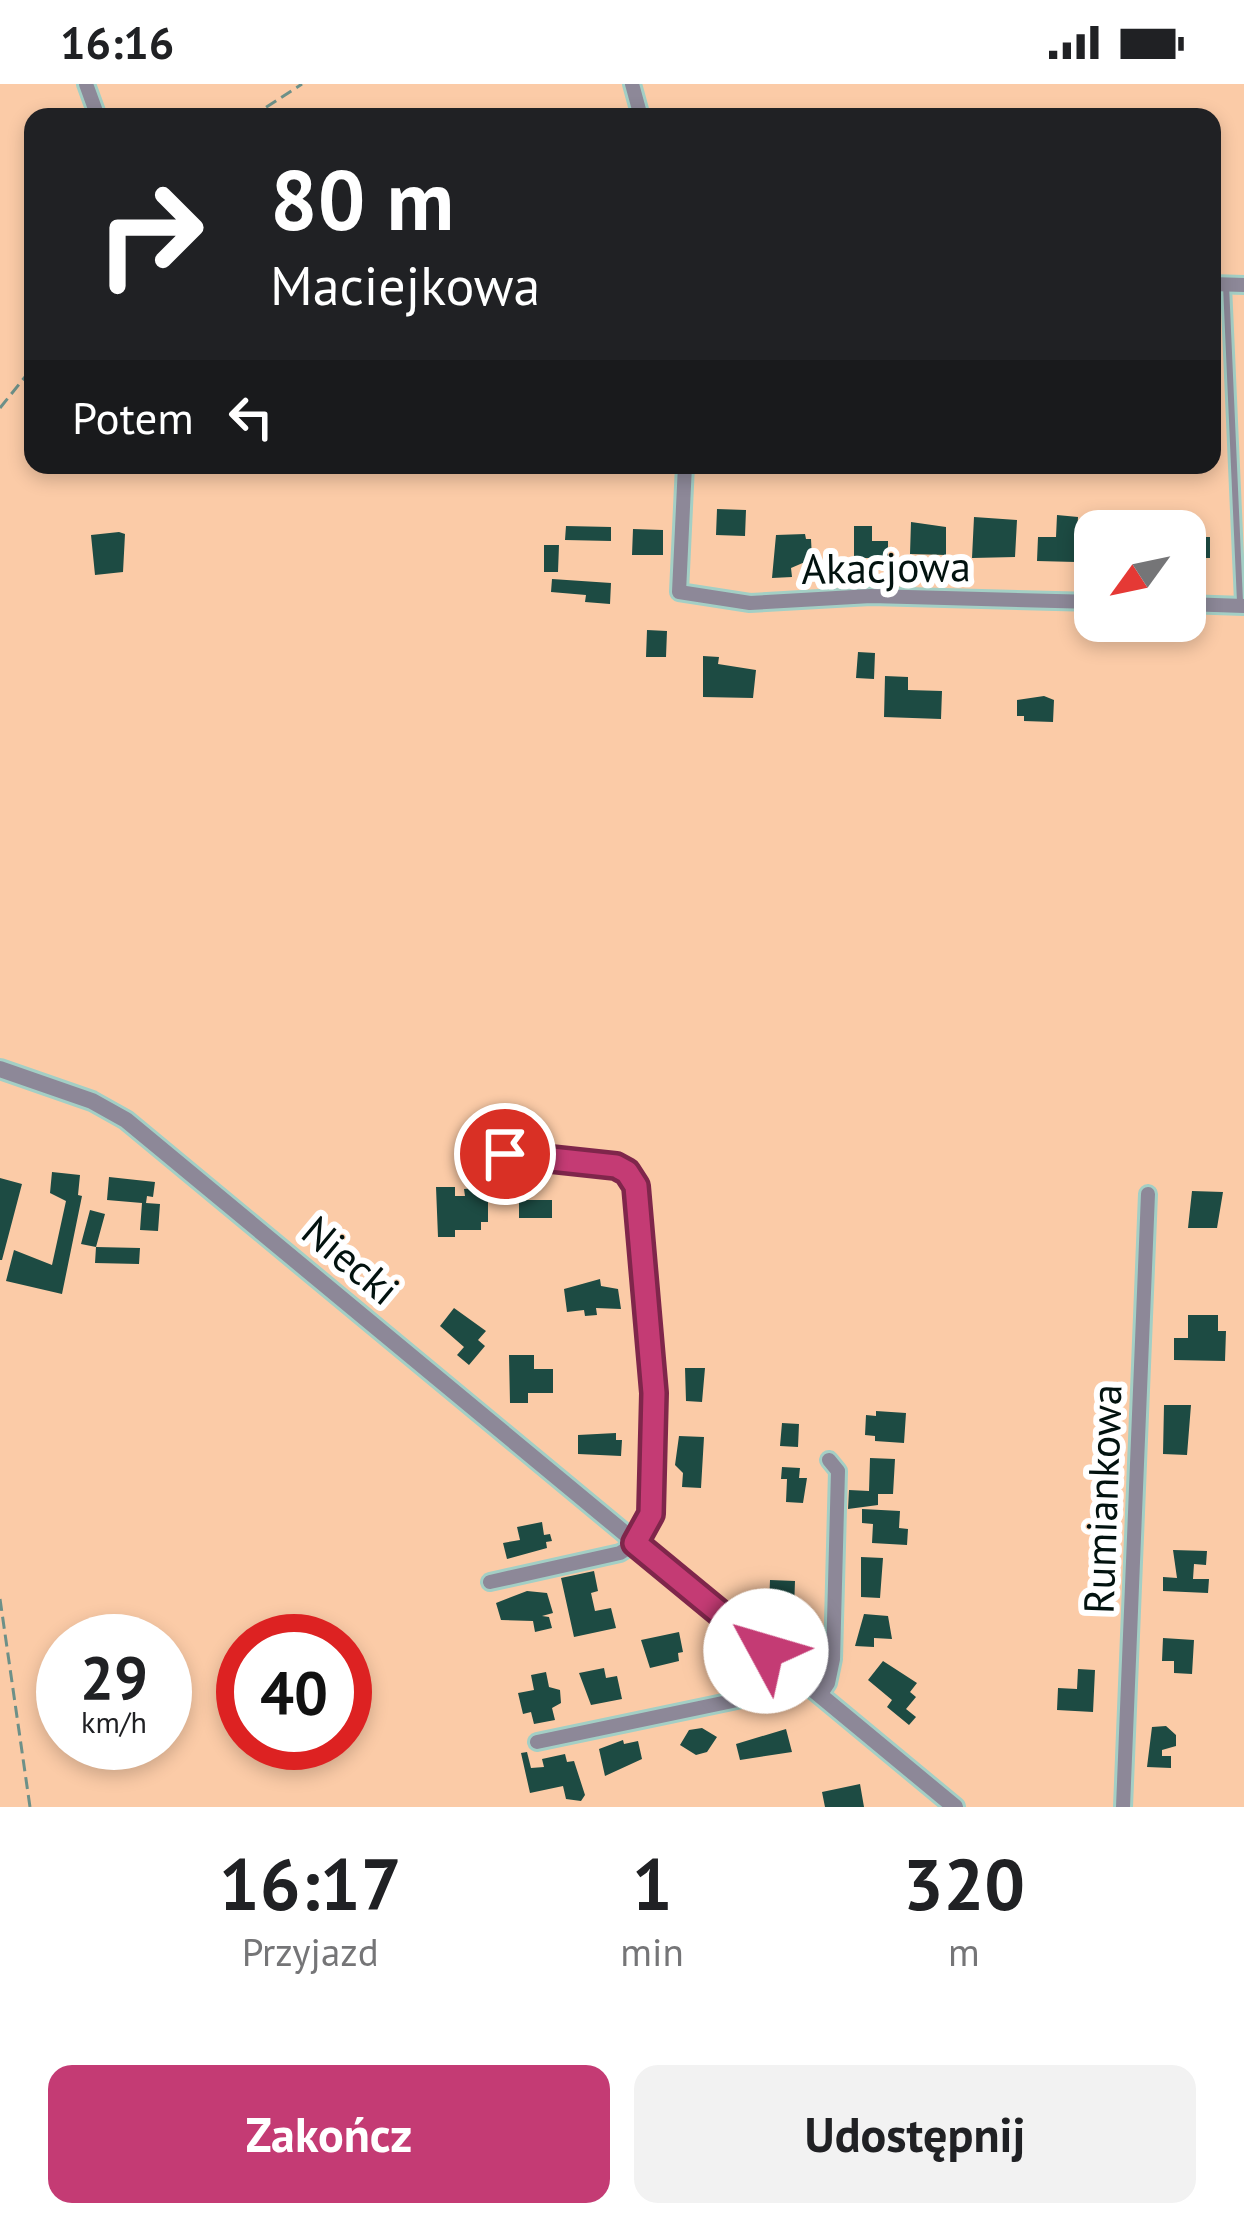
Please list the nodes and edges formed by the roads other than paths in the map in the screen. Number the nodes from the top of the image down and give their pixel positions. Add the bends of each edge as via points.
1 (1221, 313) edge
2 (685, 474) edge
3 (1074, 601) edge
4 (1206, 604) edge
5 (1242, 605) edge
6 (0, 1069) edge
7 (505, 1154) dead end
8 (1148, 1194) dead end
9 (829, 1460) dead end
10 (635, 1543) junction
11 (490, 1582) dead end
12 (800, 1679) junction
13 (820, 1695) junction
14 (537, 1742) dead end
15 (955, 1807) edge
16 (1123, 1807) edge

1 - 5 lane
2 - 3 street, Akacjowa via 680,592 750,603 871,596
4 - 5 street
6 - 10 street, Niecki via 127,1120
7 - 10 street via 616,1166 636,1186 654,1393 651,1514
8 - 16 street, Rumiankowa
9 - 13 street via 838,1472 832,1659
10 - 11 street via 613,1556
10 - 12 street, Niecki
12 - 13 street, Niecki
12 - 14 street via 780,1691
13 - 15 street, Niecki

